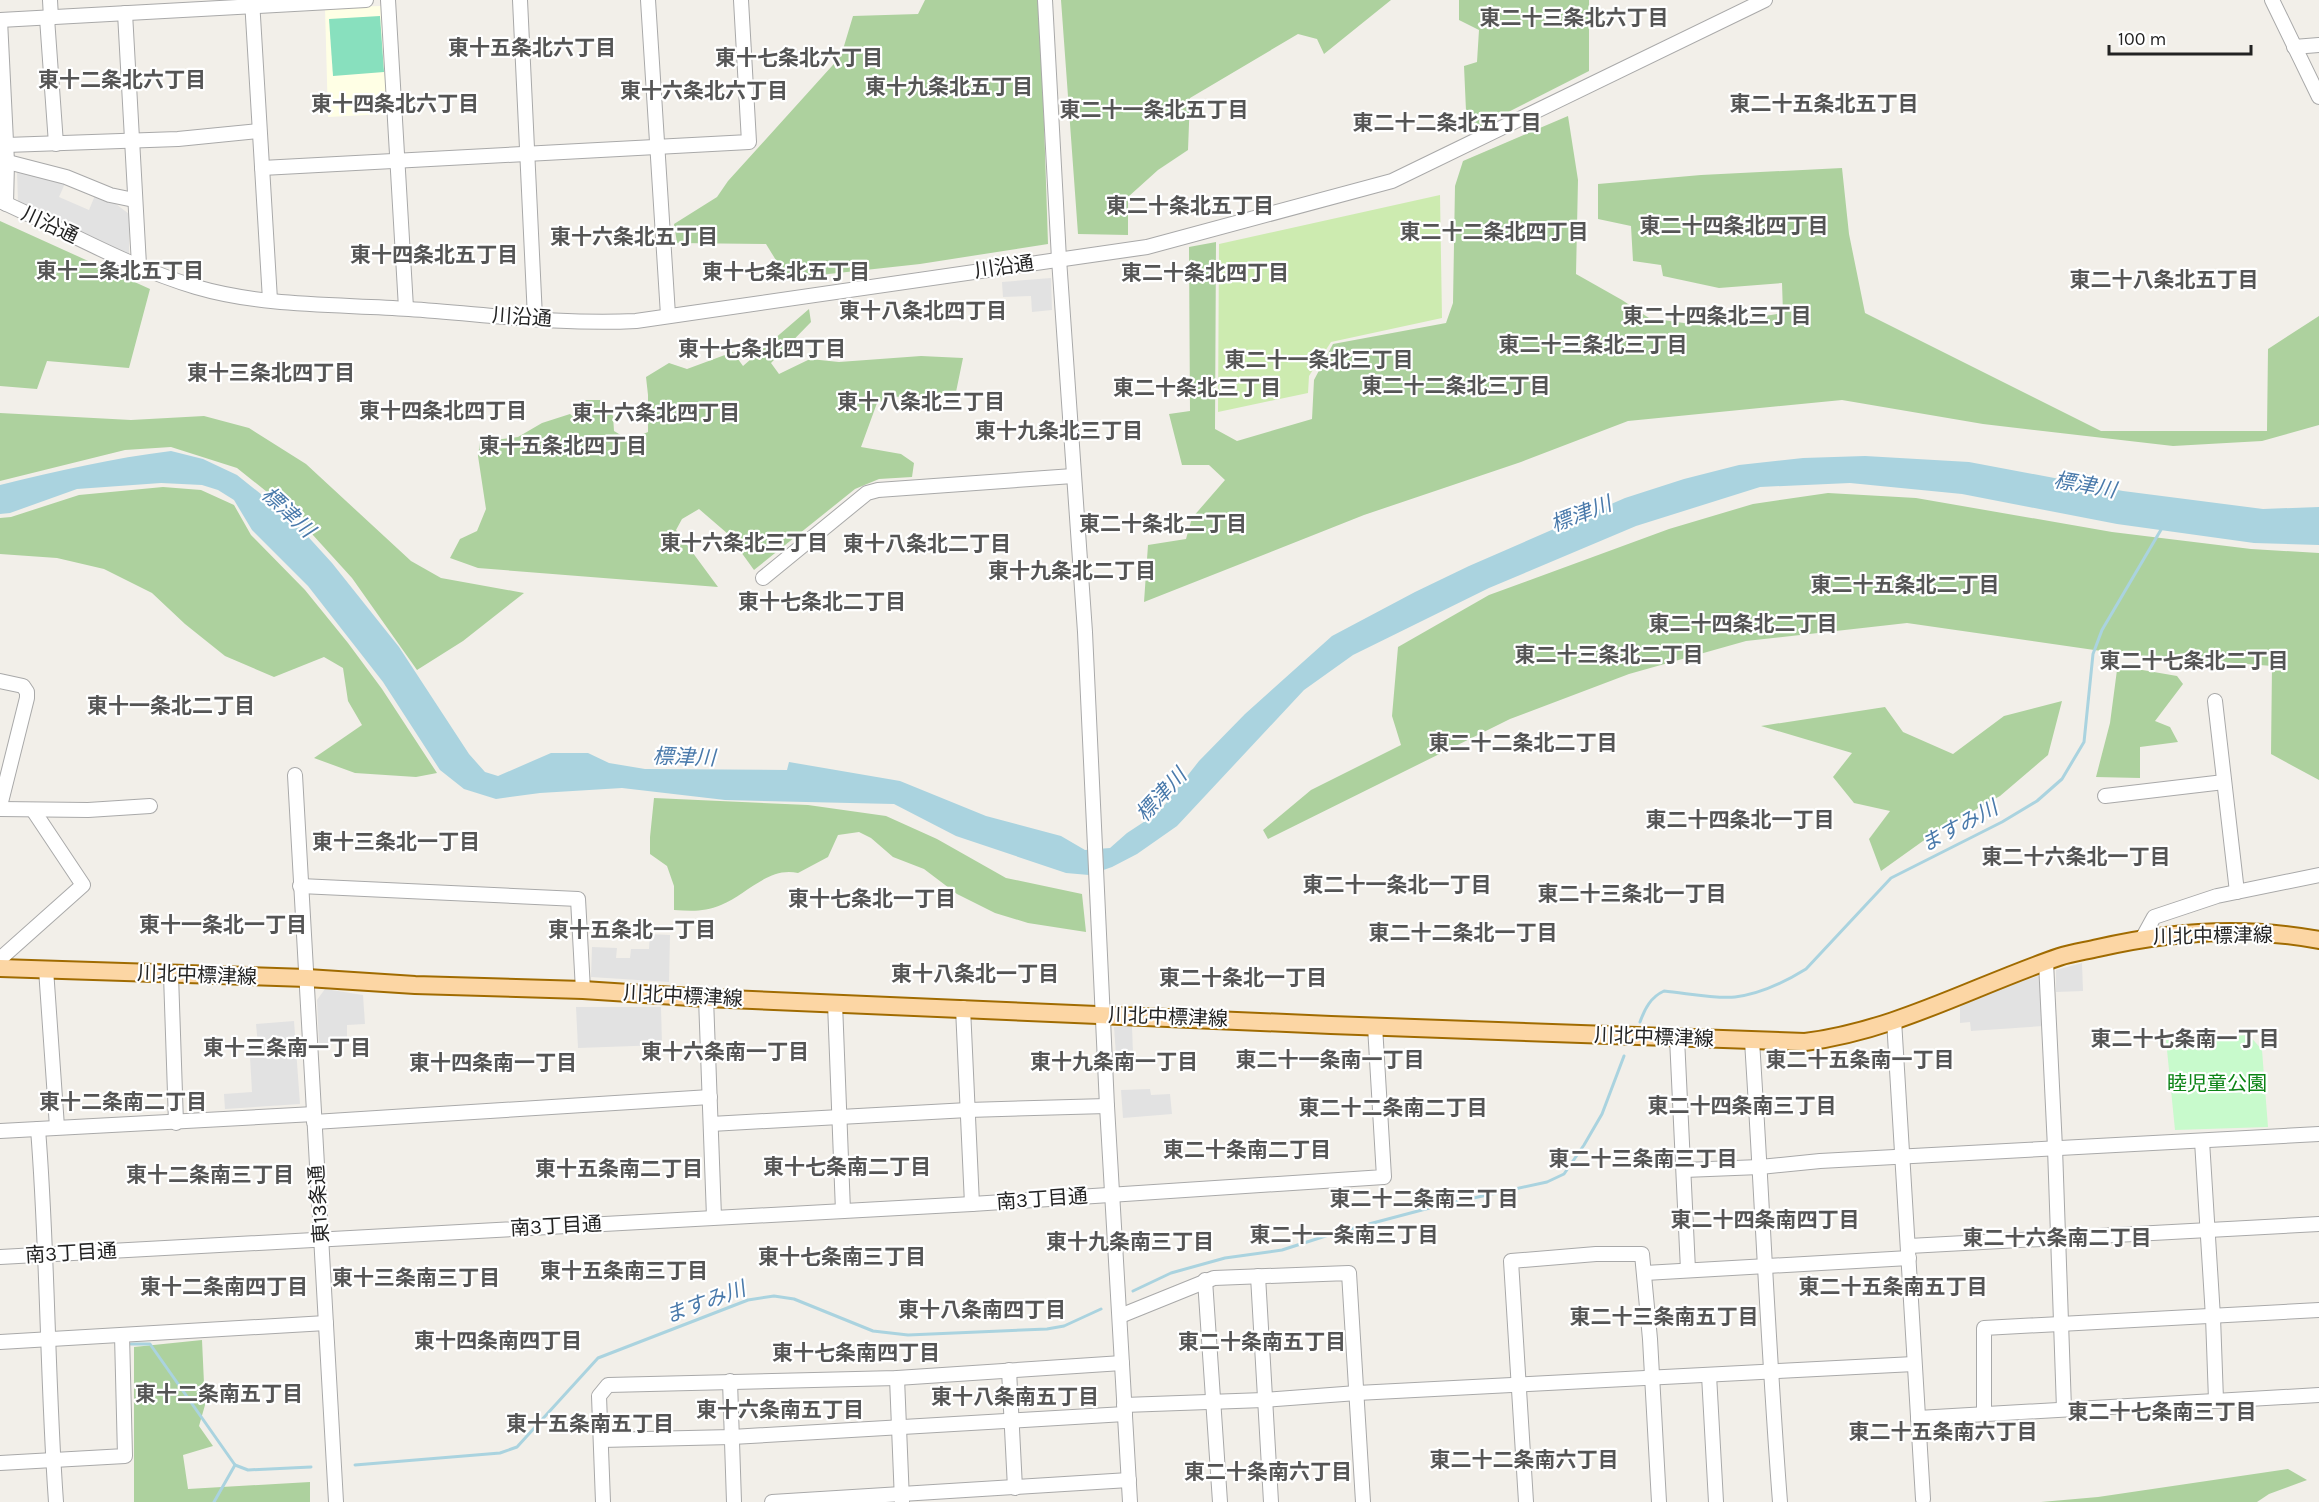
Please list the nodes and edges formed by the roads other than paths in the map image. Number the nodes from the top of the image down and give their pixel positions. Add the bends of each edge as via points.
1 (50, 0) edge
2 (366, 0) edge
3 (388, 0) edge
4 (520, 0) edge
5 (648, 0) edge
6 (741, 0) edge
7 (1046, 0) edge
8 (1766, 0) edge
9 (2272, 0) edge
10 (252, 3) edge
11 (183, 5) edge
12 (119, 9) edge
13 (49, 18) junction
14 (0, 20) edge
15 (2319, 45) edge
16 (2294, 47) junction
17 (2319, 98) edge
18 (259, 131) junction
19 (133, 141) junction
20 (56, 144) junction
21 (6, 145) junction
22 (657, 147) junction
23 (526, 152) junction
24 (397, 160) junction
25 (4, 161) edge
26 (262, 168) junction
27 (134, 200) junction
28 (3, 203) edge
29 (1059, 259) junction
30 (139, 265) junction
31 (270, 300) junction
32 (406, 308) junction
33 (668, 315) junction
34 (535, 318) junction
35 (1073, 476) junction
36 (763, 578) dead end
37 (0, 681) edge
38 (2215, 700) dead end
39 (295, 776) dead end
40 (2223, 782) junction
41 (2105, 796) dead end
42 (150, 806) dead end
43 (0, 807) edge
44 (33, 810) junction
45 (2319, 875) edge
46 (300, 886) junction
47 (2237, 892) junction
48 (2143, 937) junction
49 (2319, 940) edge
50 (0, 959) edge
51 (2046, 962) junction
52 (0, 968) edge
53 (46, 969) junction
54 (171, 975) junction
55 (307, 978) junction
56 (583, 990) junction
57 (706, 998) junction
58 (835, 1003) junction
59 (963, 1008) junction
60 (1103, 1015) junction
61 (1894, 1020) junction
62 (1375, 1026) junction
63 (1677, 1038) junction
64 (1752, 1041) junction
65 (710, 1097) junction
66 (1107, 1106) junction
67 (968, 1110) junction
68 (314, 1118) junction
69 (838, 1118) junction
70 (176, 1123) junction
71 (711, 1124) junction
72 (57, 1127) junction
73 (38, 1129) junction
74 (0, 1131) edge
75 (2319, 1134) edge
76 (2202, 1141) junction
77 (2055, 1148) junction
78 (1904, 1157) junction
79 (1760, 1167) junction
80 (1684, 1170) junction
81 (1113, 1195) junction
82 (972, 1204) junction
83 (843, 1211) junction
84 (714, 1217) junction
85 (2319, 1224) edge
86 (2207, 1229) junction
87 (2058, 1237) junction
88 (321, 1238) junction
89 (1909, 1252) junction
90 (44, 1255) junction
91 (0, 1257) edge
92 (1765, 1266) junction
93 (1688, 1270) junction
94 (1645, 1273) junction
95 (1258, 1276) junction
96 (1205, 1281) junction
97 (2319, 1310) edge
98 (1119, 1316) junction
99 (2213, 1317) junction
100 (2062, 1322) junction
101 (326, 1323) junction
102 (122, 1335) junction
103 (48, 1339) junction
104 (0, 1342) edge
105 (1122, 1363) junction
106 (1914, 1364) junction
107 (1009, 1370) junction
108 (1770, 1371) junction
109 (1708, 1375) junction
110 (897, 1378) junction
111 (1651, 1378) junction
112 (730, 1381) junction
113 (1518, 1384) junction
114 (1357, 1393) junction
115 (2319, 1395) edge
116 (1264, 1400) junction
117 (2216, 1400) junction
118 (1213, 1402) junction
119 (1125, 1409) junction
120 (2064, 1409) junction
121 (1984, 1413) junction
122 (1918, 1418) junction
123 (1012, 1420) junction
124 (898, 1428) junction
125 (732, 1437) junction
126 (601, 1440) junction
127 (53, 1460) junction
128 (0, 1463) edge
129 (1129, 1480) junction
130 (1015, 1488) junction
131 (902, 1498) edge
132 (1923, 1499) dead end
133 (56, 1502) edge
134 (336, 1502) edge
135 (603, 1502) edge
136 (734, 1502) edge
137 (772, 1502) edge
138 (1130, 1502) edge
139 (1220, 1502) edge
140 (1271, 1502) edge
141 (1364, 1502) edge
142 (1526, 1502) edge
143 (1659, 1502) edge
144 (1716, 1502) edge
145 (1780, 1502) edge

1 - 13 street
2 - 10 street
3 - 24 street
4 - 23 street
5 - 22 street
6 - 22 street via 750,142
7 - 29 street
8 - 29 street, 川沿通 via 1392,182 1147,247
9 - 16 street
10 - 11 street
10 - 18 street
11 - 12 street
12 - 13 street
12 - 19 street
13 - 14 street
13 - 20 street
14 - 21 street
15 - 16 street
16 - 17 street
18 - 19 street
18 - 26 street
19 - 20 street
19 - 27 street
20 - 21 street
21 - 25 street
22 - 23 street
22 - 33 street
23 - 24 street
23 - 34 street
24 - 26 street
24 - 32 street
25 - 27 street
25 - 28 street
26 - 31 street
27 - 30 street
28 - 30 street, 川沿通
29 - 33 street, 川沿通
29 - 35 street
30 - 31 street, 川沿通 via 197,287
31 - 32 street, 川沿通
32 - 34 street, 川沿通
33 - 34 street, 川沿通 via 616,322
35 - 36 street via 867,493
35 - 60 street via 1085,632
37 - 43 street via 24,686 27,698
38 - 40 street
39 - 46 street, 東13条通
40 - 41 street
40 - 47 street
42 - 44 street
43 - 44 street
44 - 50 street via 83,885
45 - 47 street
46 - 55 street, 東13条通
46 - 56 street via 578,899
47 - 48 street via 2154,917
48 - 49 main road, 川北中標津線 via 2229,932 2287,934
48 - 51 main road, 川北中標津線
51 - 61 main road, 川北中標津線
51 - 77 street
52 - 53 main road, 川北中標津線
53 - 54 main road, 川北中標津線
53 - 72 street
54 - 55 main road, 川北中標津線
54 - 70 street
55 - 56 main road, 川北中標津線
55 - 68 street, 東13条通
56 - 57 main road, 川北中標津線
57 - 58 main road, 川北中標津線
57 - 65 street
58 - 59 main road, 川北中標津線
58 - 69 street
59 - 60 main road, 川北中標津線
59 - 67 street
60 - 62 main road, 川北中標津線
60 - 66 street
61 - 64 main road, 川北中標津線 via 1828,1039
61 - 78 street
62 - 63 main road, 川北中標津線
62 - 81 street, 南3丁目通 via 1384,1177
63 - 64 main road, 川北中標津線
63 - 80 street
64 - 79 street
65 - 68 street
65 - 71 street
66 - 67 street
66 - 81 street
67 - 69 street
67 - 82 street
68 - 70 street
68 - 88 street, 東13条通
69 - 71 street
69 - 83 street
70 - 72 street
71 - 84 street
72 - 73 street
73 - 74 street
73 - 90 street
75 - 76 street
76 - 77 street
76 - 86 street
77 - 78 street
77 - 87 street
78 - 79 street
78 - 89 street
79 - 80 street
79 - 92 street
80 - 93 street
81 - 82 street, 南3丁目通
81 - 98 street
82 - 83 street, 南3丁目通
83 - 84 street, 南3丁目通
84 - 88 street, 南3丁目通
85 - 86 street
86 - 87 street
86 - 99 street
87 - 89 street
87 - 100 street
88 - 90 street, 南3丁目通
88 - 101 street, 東13条通
89 - 92 street
89 - 106 street
90 - 91 street, 南3丁目通
90 - 103 street
92 - 93 street
92 - 108 street
93 - 94 street
94 - 111 street
94 - 113 street via 1642,1254 1511,1261
95 - 96 street
95 - 114 street via 1349,1273
95 - 116 street
96 - 98 street
96 - 118 street
97 - 99 street
98 - 105 street
99 - 100 street
99 - 117 street
100 - 120 street
100 - 121 street via 1984,1328
101 - 102 street
101 - 134 street, 東13条通
102 - 103 street
102 - 127 street via 125,1456
103 - 104 street
103 - 127 street
105 - 107 street
105 - 119 street
106 - 108 street
106 - 122 street
107 - 110 street
107 - 123 street
108 - 109 street
108 - 145 street
109 - 111 street
109 - 144 street
110 - 112 street
110 - 124 street
111 - 113 street
111 - 143 street
112 - 125 street
112 - 126 street via 608,1385 599,1396
113 - 114 street
113 - 142 street
114 - 116 street
114 - 141 street
115 - 117 street
116 - 118 street
116 - 140 street
117 - 120 street
118 - 119 street
118 - 139 street
119 - 123 street
119 - 129 street
120 - 121 street
121 - 122 street
122 - 132 street
123 - 124 street
123 - 130 street
124 - 125 street
124 - 131 street
125 - 126 street
125 - 136 street
126 - 135 street
127 - 128 street
127 - 133 street
129 - 130 street
129 - 138 street
130 - 131 street
131 - 137 street

